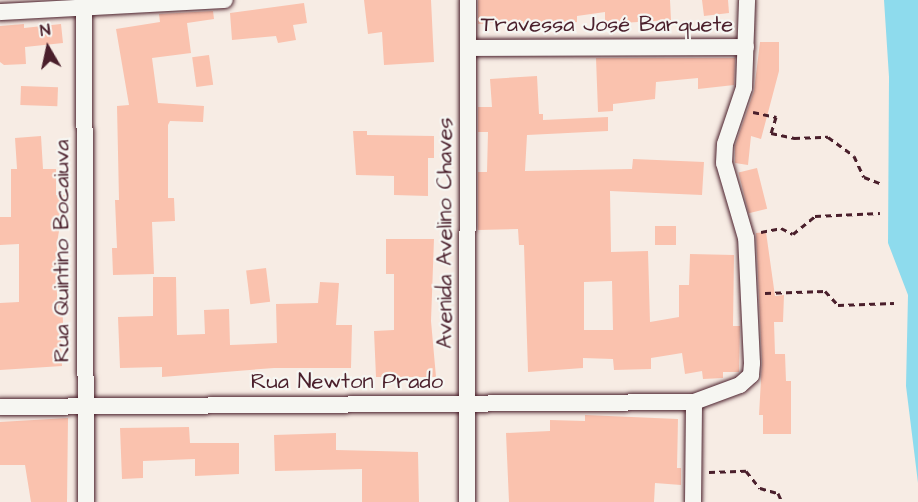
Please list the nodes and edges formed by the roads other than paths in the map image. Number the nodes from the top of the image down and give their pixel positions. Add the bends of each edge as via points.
1 (225, 0) edge
2 (468, 0) edge
3 (747, 0) edge
4 (83, 5) edge
5 (0, 12) edge
6 (746, 47) junction
7 (468, 48) junction
8 (694, 402) junction
9 (466, 404) junction
10 (85, 405) junction
11 (0, 407) edge
12 (86, 502) edge
13 (467, 502) edge
14 (693, 502) edge

1 - 4 street
2 - 7 street, Avenida Avelino Chaves
3 - 6 street
4 - 5 street
4 - 10 street, Rua Quintino Bocaiuva
6 - 7 street, Travessa José Barquete
6 - 8 street, Rua Newton Prado via 739,109 725,144 724,163 745,235 751,375 740,385
7 - 9 street, Avenida Avelino Chaves
8 - 9 street, Rua Newton Prado
8 - 14 street
9 - 10 street, Rua Newton Prado
9 - 13 street, Avenida Avelino Chaves
10 - 11 street, Rua Newton Prado
10 - 12 street, Rua Quintino Bocaiuva

